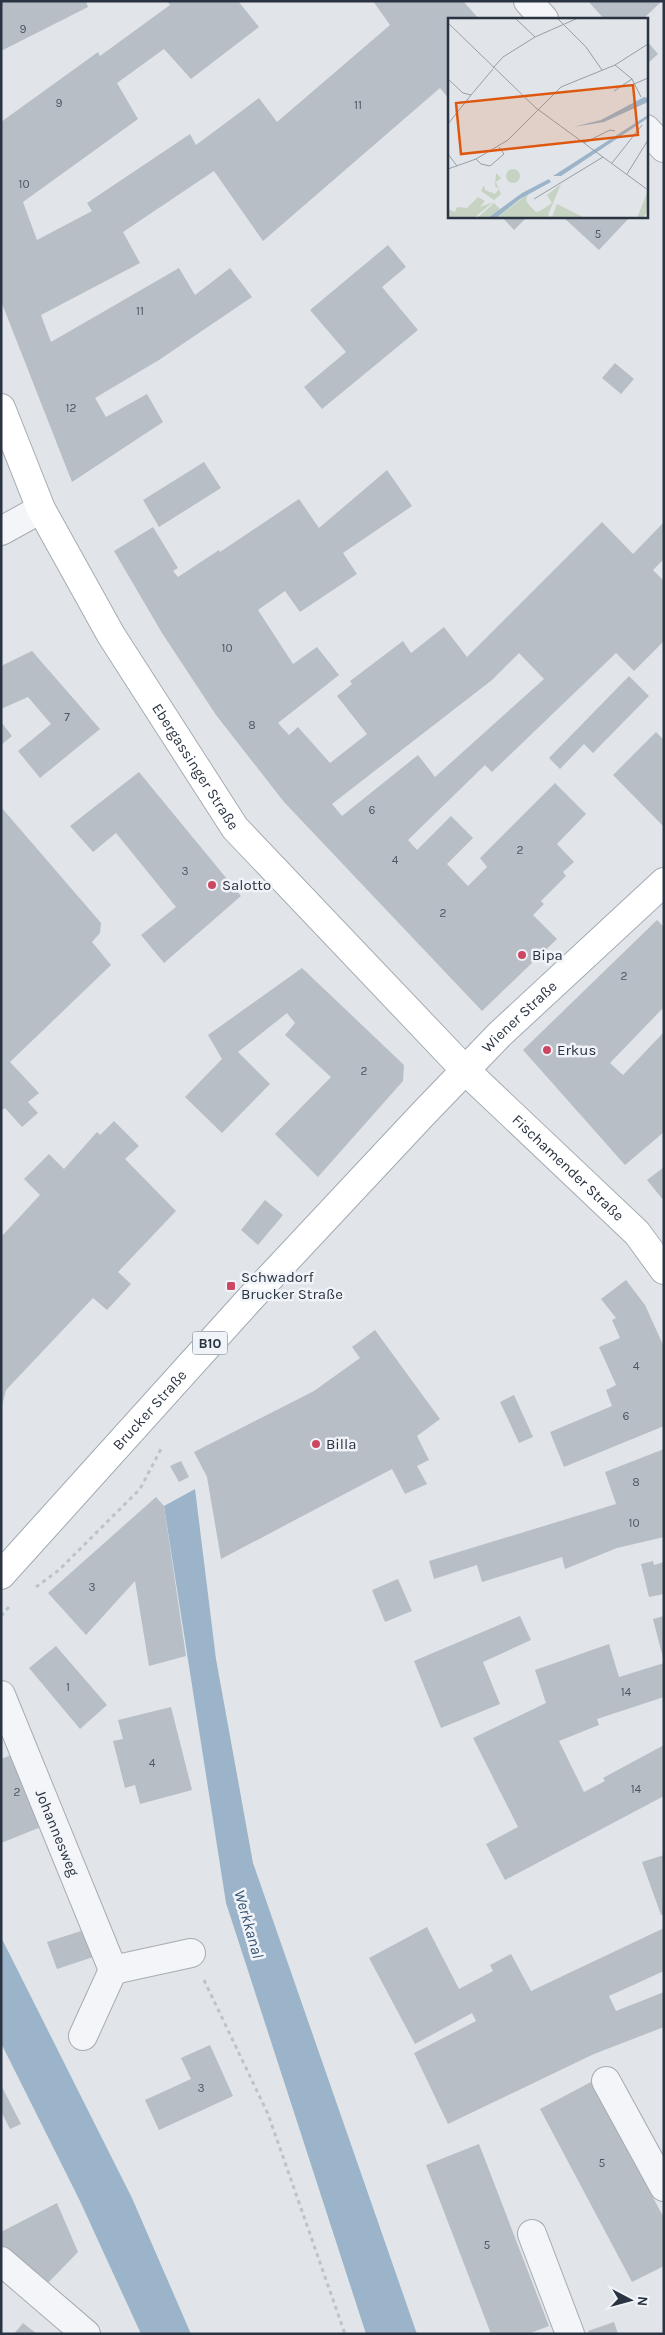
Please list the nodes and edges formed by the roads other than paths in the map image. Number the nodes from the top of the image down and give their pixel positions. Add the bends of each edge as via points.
1 (528, 1) edge
2 (543, 18) edge
3 (648, 131) edge
4 (664, 148) edge
5 (1, 408) edge
6 (41, 509) junction
7 (1, 531) edge
8 (664, 882) edge
9 (466, 1071) junction
10 (664, 1270) edge
11 (1, 1576) edge
12 (1, 1695) edge
13 (191, 1953) road end
14 (113, 1970) junction
15 (83, 2036) dead end
16 (606, 2081) dead end
17 (664, 2187) edge
18 (532, 2234) dead end
19 (1, 2261) edge
20 (86, 2334) edge
21 (570, 2334) edge

1 - 2 street
3 - 4 street
5 - 6 main road, Ebergassinger Straße
6 - 7 street
6 - 9 main road, Ebergassinger Straße via 111,635 235,828
8 - 9 main road, Wiener Straße / B10 via 500,1034
9 - 10 main road, Fischamender Straße via 636,1233
9 - 11 main road, Brucker Straße / B10 via 248,1301
12 - 14 street, Johannesweg
13 - 14 street
14 - 15 street
16 - 17 street
18 - 21 street
19 - 20 street

